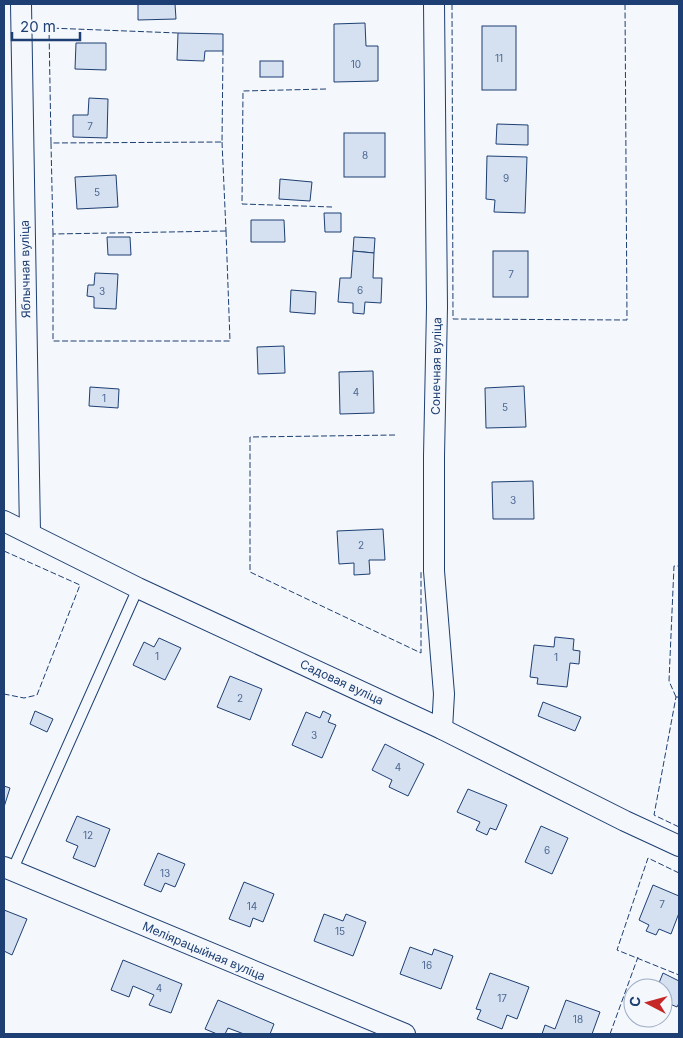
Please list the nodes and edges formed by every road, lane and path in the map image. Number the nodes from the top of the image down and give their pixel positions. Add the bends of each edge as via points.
1 (21, 4) edge
2 (434, 4) edge
3 (4, 522) edge
4 (30, 533) junction
5 (138, 588) junction
6 (442, 728) junction
7 (679, 846) edge
8 (8, 869) edge
9 (404, 1034) edge

1 - 4 street, Яблычная вуліца
2 - 6 street, Сонечная вуліца via 437,307 434,571 444,694
3 - 4 street, Садовая вуліца
4 - 5 street, Садовая вуліца
5 - 6 street, Садовая вуліца
5 - 8 lane
6 - 7 street, Садовая вуліца
8 - 9 street, Меліярацыйная вуліца

